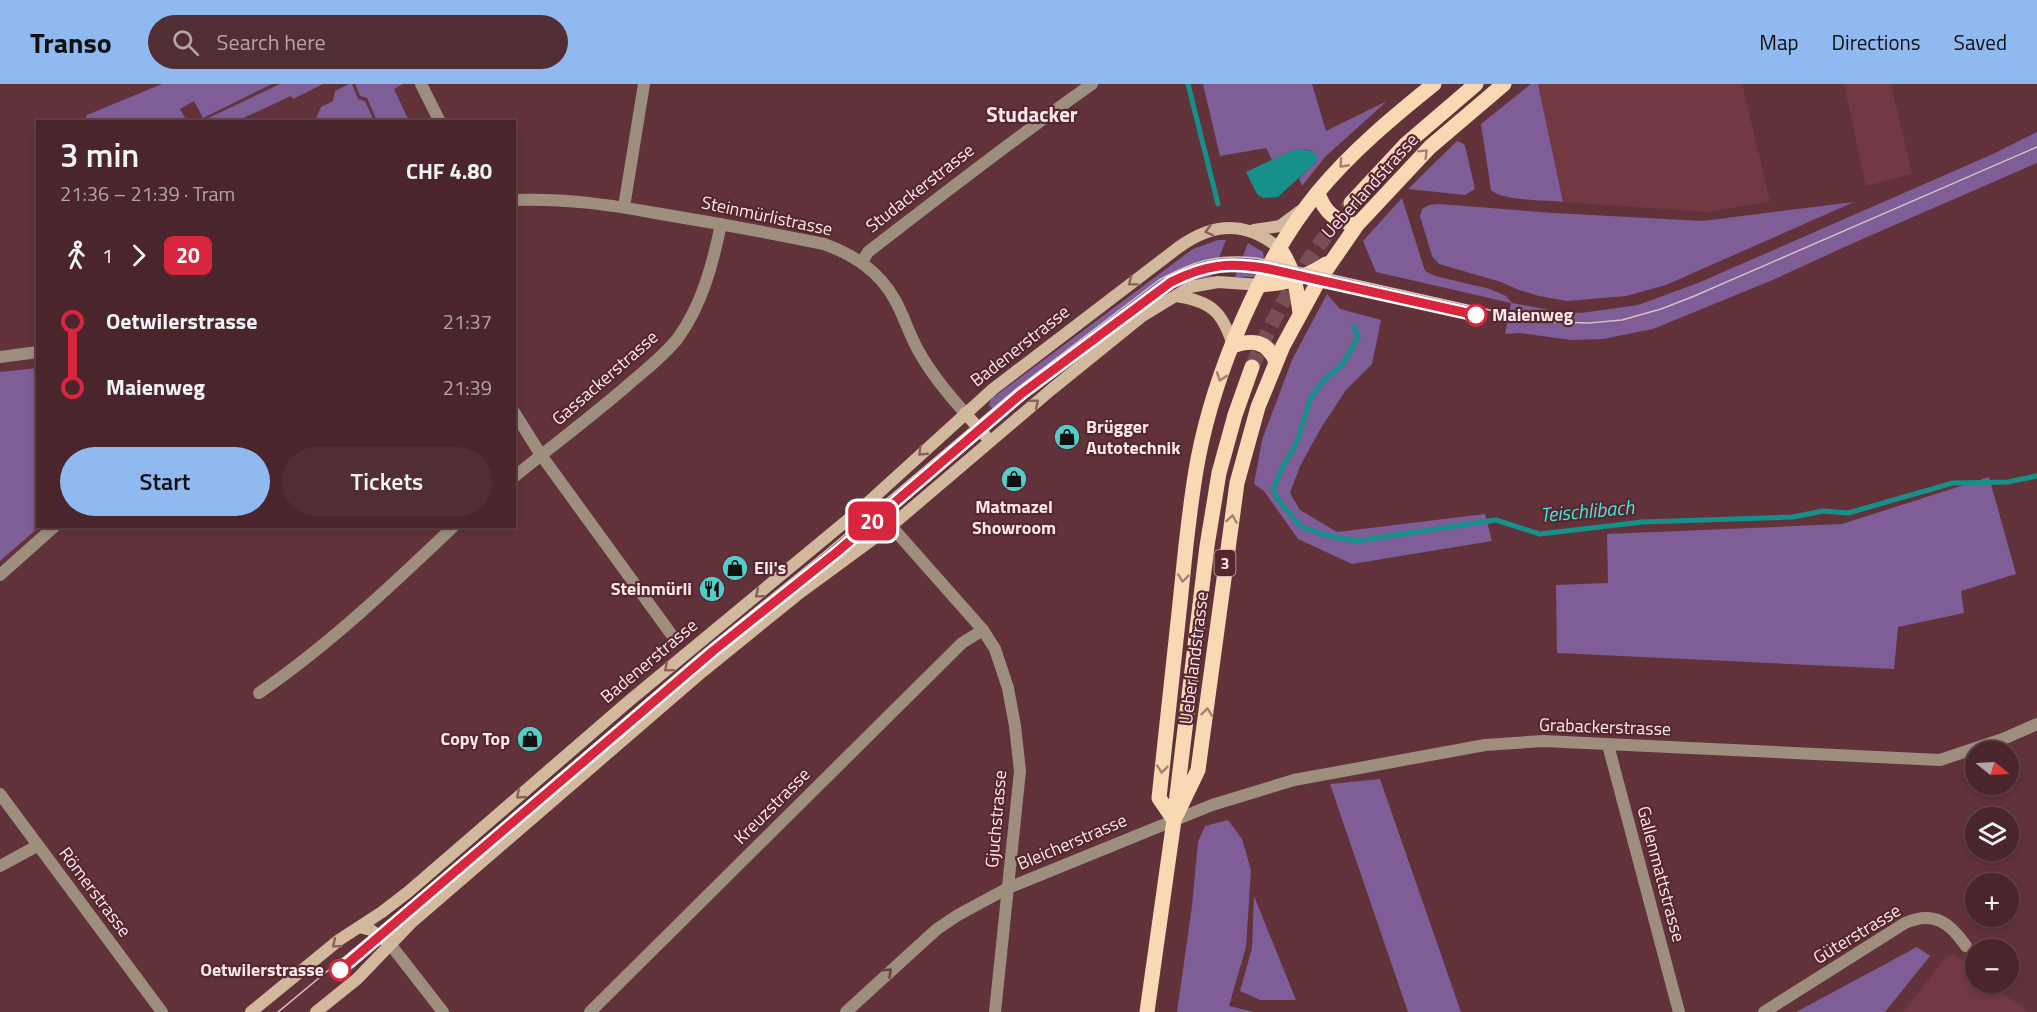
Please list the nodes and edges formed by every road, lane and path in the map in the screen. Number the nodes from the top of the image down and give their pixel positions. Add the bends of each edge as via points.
1 (421, 84) edge
2 (644, 84) edge
3 (1092, 84) edge
4 (1434, 84) edge
5 (1476, 84) edge
6 (1504, 84) edge
7 (439, 120) edge
8 (1318, 193) junction
9 (516, 200) edge
10 (1350, 203) tunnel mouth
11 (624, 207) junction
12 (721, 224) junction
13 (1357, 225) junction
14 (1250, 230) junction
15 (1279, 248) junction
16 (1331, 261) junction
17 (862, 262) junction
18 (1294, 280) junction
19 (1261, 285) junction
20 (1176, 296) junction
21 (1300, 313) junction
22 (1233, 346) junction
23 (36, 352) edge
24 (0, 357) edge
25 (1276, 362) junction
26 (1252, 368) tunnel mouth
27 (965, 413) junction
28 (516, 415) edge
29 (990, 441) junction
30 (541, 455) junction
31 (516, 475) edge
32 (862, 508) junction
33 (891, 526) junction
34 (53, 528) edge
35 (452, 528) edge
36 (0, 575) edge
37 (982, 630) junction
38 (674, 638) dead end
39 (260, 693) dead end
40 (2037, 724) edge
41 (1608, 744) junction
42 (0, 794) edge
43 (1174, 820) junction
44 (38, 846) junction
45 (0, 866) edge
46 (1008, 888) junction
47 (359, 927) junction
48 (390, 945) junction
49 (1965, 945) edge
50 (162, 1012) edge
51 (251, 1012) edge
52 (316, 1012) edge
53 (443, 1012) edge
54 (590, 1012) edge
55 (846, 1012) edge
56 (995, 1012) edge
57 (1147, 1012) edge
58 (1679, 1012) edge
59 (1764, 1012) edge

1 - 7 street
2 - 11 street
3 - 17 street, Studackerstrasse via 953,185 868,252
4 -> 8 main road, Ueberlandstrasse via 1350,156
5 - 10 main road, Ueberlandstrasse via 1405,145
13 -> 6 main road, Ueberlandstrasse / 3 via 1430,147
8 - 13 main road via 1327,213 1338,221
8 - 14 main road via 1280,226
8 - 15 main road, Ueberlandstrasse
9 - 11 street, Steinmürlistrasse via 568,200
11 - 12 street, Steinmürlistrasse
12 - 17 street, Steinmürlistrasse via 824,244
12 - 30 street, Gassackerstrasse via 702,293 679,337 662,356
13 - 16 main road, Ueberlandstrasse / 3
14 - 15 main road, Badenerstrasse
14 -> 27 main road, Badenerstrasse via 1221,228 1185,242
15 - 18 main road
15 - 19 main road, Ueberlandstrasse
16 - 18 main road
16 - 21 main road, Ueberlandstrasse / 3
17 - 27 street, Steinmürlistrasse via 895,300 931,373
18 - 19 main road
18 - 21 main road
19 - 20 main road via 1202,284
19 - 22 main road, Ueberlandstrasse
20 - 22 main road via 1198,300 1218,313
29 -> 20 main road via 1141,316
21 - 25 main road, Ueberlandstrasse / 3
22 - 25 main road via 1259,344 1273,352
22 -> 43 main road, Ueberlandstrasse via 1208,416 1191,505 1159,798
23 - 24 street
43 -> 25 main road, Ueberlandstrasse / 3 via 1198,770 1237,483 1258,407
26 - 43 main road, Ueberlandstrasse / 3 via 1219,474
27 - 29 main road
27 -> 32 main road, Badenerstrasse
28 - 30 street
29 - 33 main road
30 - 31 street, Gassackerstrasse
30 - 38 street
32 - 33 main road
32 -> 47 main road, Badenerstrasse via 637,694 408,892
33 - 37 street, Gjuchstrasse
33 - 48 main road via 748,634
34 - 36 street
35 - 39 street via 349,624
37 - 46 street, Gjuchstrasse via 995,649 1008,688 1019,759
37 - 54 street, Kreuzstrasse via 962,643
40 - 41 street, Grabackerstrasse via 1940,760
41 - 43 street, Grabackerstrasse via 1543,741 1485,745 1293,780
41 - 58 street, Gallenmattstrasse
42 - 44 street, Römerstrasse
43 - 46 street, Bleicherstrasse
43 - 57 main road, Ueberlandstrasse / 3
44 - 45 street
44 - 50 street, Römerstrasse
55 -> 46 street, Bleicherstrasse via 937,929
46 - 56 street, Gjuchstrasse
47 - 48 main road
47 -> 51 main road, Badenerstrasse
48 - 52 main road via 357,979
48 - 53 street
49 - 59 street, Güterstrasse via 1947,924 1932,918 1916,919

